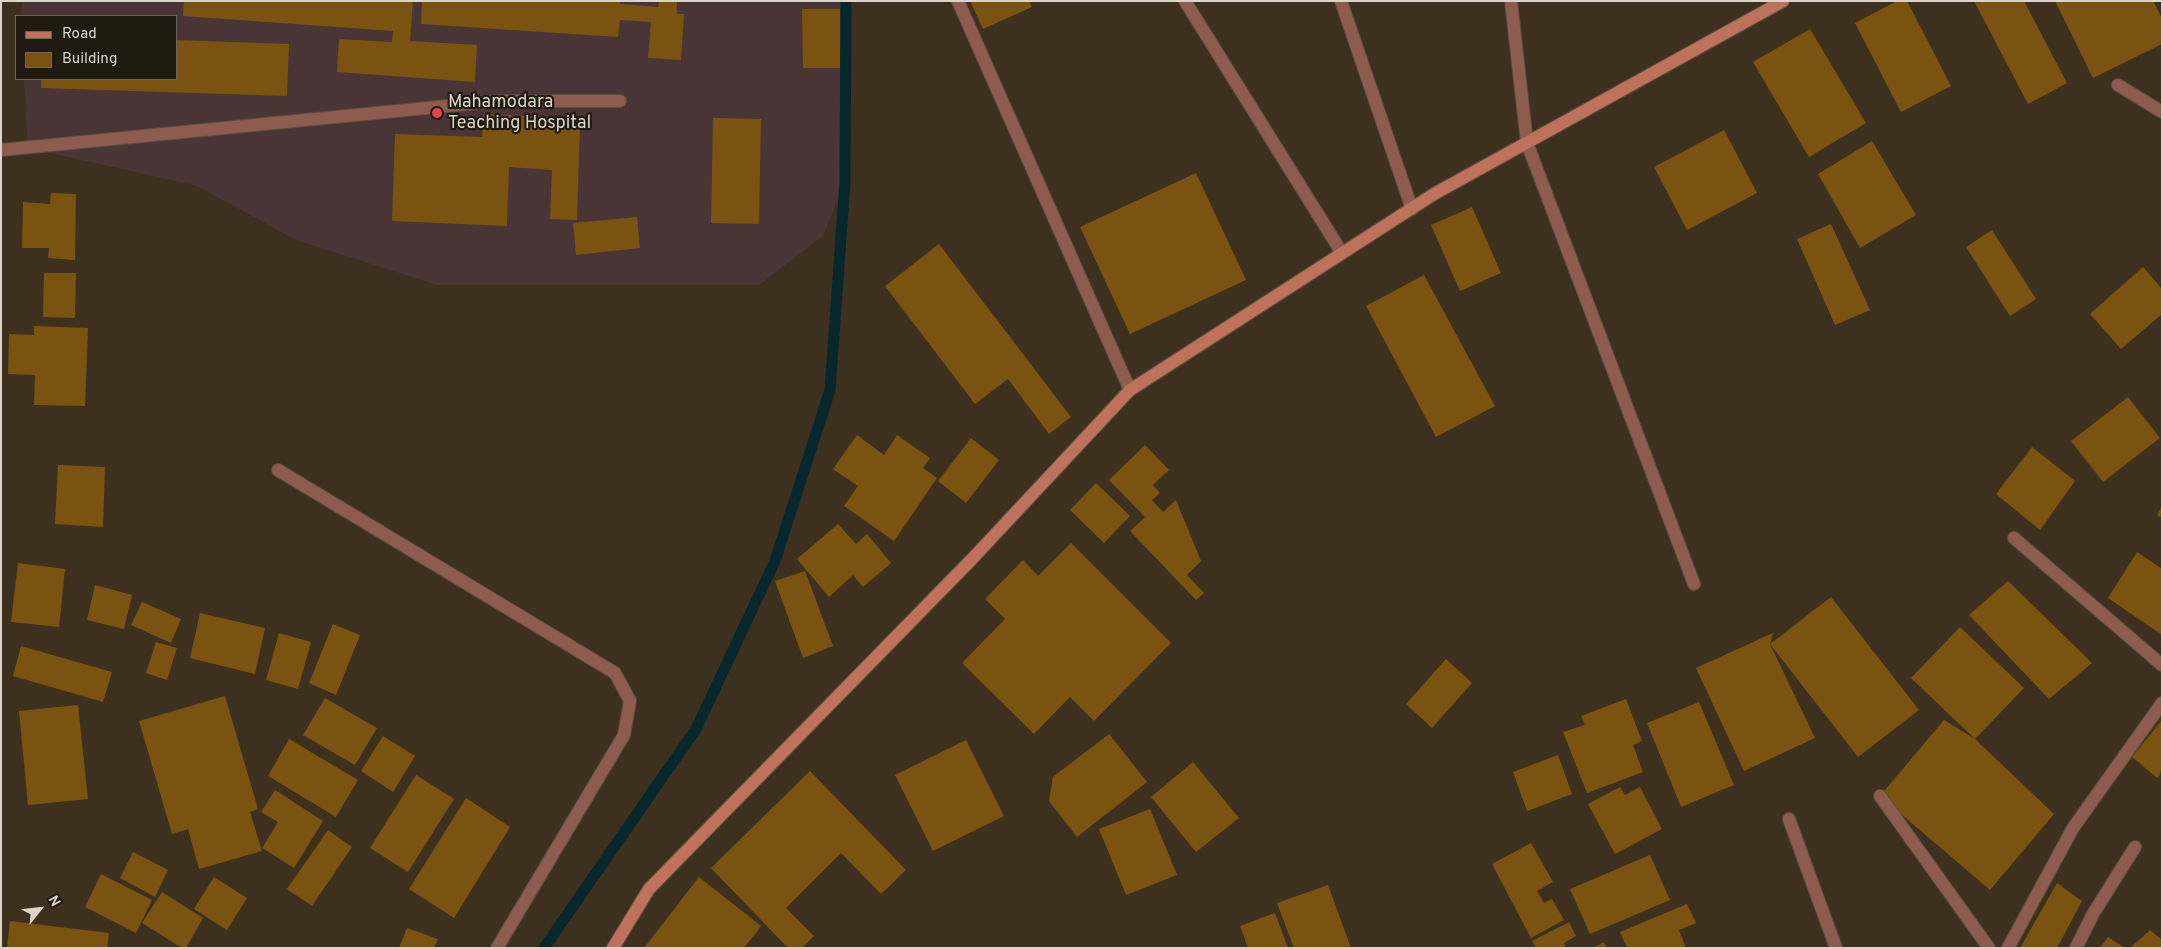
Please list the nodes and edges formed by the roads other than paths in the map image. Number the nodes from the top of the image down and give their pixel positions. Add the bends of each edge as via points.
1 (958, 1) edge
2 (1185, 1) edge
3 (1341, 1) edge
4 (1511, 1) edge
5 (1783, 1) edge
6 (2118, 85) dead end
7 (620, 100) dead end
8 (2162, 112) edge
9 (1527, 143) junction
10 (1, 150) edge
11 (1412, 209) junction
12 (1342, 253) junction
13 (1130, 390) junction
14 (278, 470) dead end
15 (2014, 538) dead end
16 (1694, 584) dead end
17 (2162, 665) edge
18 (2162, 703) edge
19 (1880, 796) dead end
20 (1789, 819) dead end
21 (2135, 847) dead end
22 (497, 948) edge
23 (613, 948) edge
24 (1836, 948) edge
25 (1988, 948) edge
26 (2008, 948) edge
27 (2076, 948) edge

1 - 13 street
2 - 12 street
3 - 11 street
4 - 9 street
5 - 9 street
6 - 8 street
7 - 10 street via 498,101
9 - 11 street
9 - 16 street
11 - 12 street
12 - 13 street
13 - 23 street via 972,559 649,889
14 - 22 street via 614,673 630,701 624,735
15 - 17 street
18 - 26 street via 2073,828
19 - 25 street
20 - 24 street
21 - 27 street

